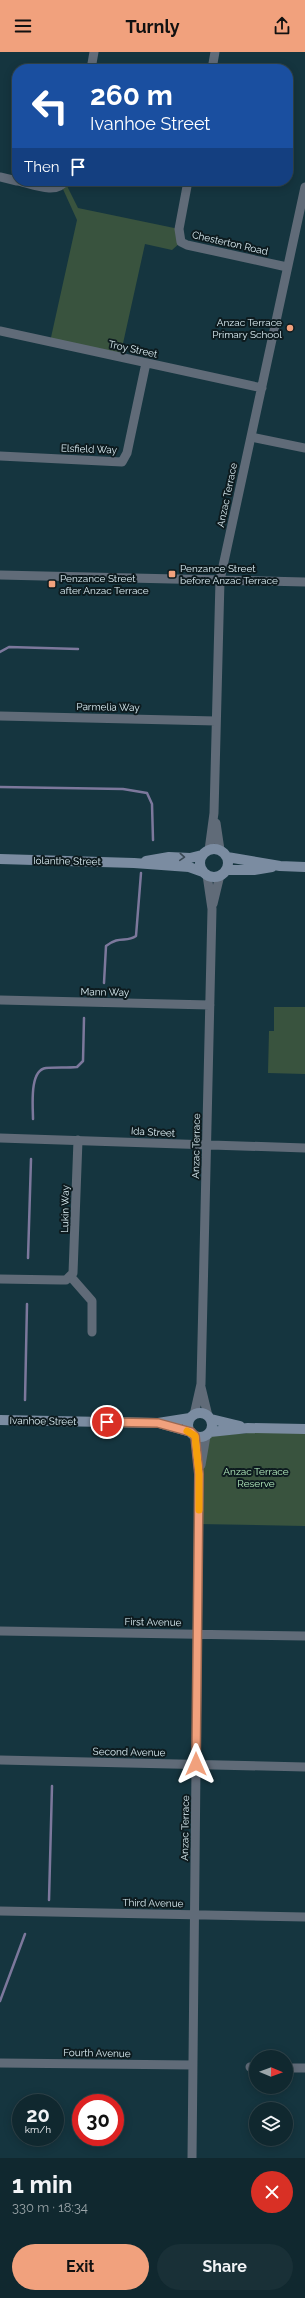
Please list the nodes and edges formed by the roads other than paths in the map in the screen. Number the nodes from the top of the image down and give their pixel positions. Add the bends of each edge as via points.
1 (94, 52) edge
2 (215, 52) edge
3 (91, 64) edge
4 (213, 64) edge
5 (0, 177) edge
6 (12, 180) edge
7 (41, 186) edge
8 (62, 186) edge
9 (187, 186) edge
10 (305, 187) edge
11 (303, 208) edge
12 (287, 267) junction
13 (0, 331) edge
14 (146, 363) junction
15 (262, 388) junction
16 (251, 437) junction
17 (305, 448) edge
18 (0, 456) edge
19 (0, 575) edge
20 (220, 580) junction
21 (305, 582) edge
22 (0, 716) edge
23 (216, 721) junction
24 (214, 813) junction
25 (206, 852) junction
26 (223, 854) junction
27 (0, 859) edge
28 (134, 863) junction
29 (280, 866) junction
30 (305, 867) edge
31 (223, 872) junction
32 (205, 873) junction
33 (212, 909) junction
34 (0, 1000) edge
35 (210, 1005) junction
36 (0, 1138) edge
37 (78, 1140) junction
38 (207, 1146) junction
39 (305, 1148) edge
40 (71, 1277) junction
41 (0, 1279) edge
42 (92, 1332) dead end
43 (201, 1384) junction
44 (192, 1417) junction
45 (209, 1417) junction
46 (0, 1420) edge
47 (158, 1423) junction
48 (248, 1428) junction
49 (305, 1429) edge
50 (193, 1434) junction
51 (208, 1434) junction
52 (199, 1474) junction
53 (0, 1631) edge
54 (197, 1634) junction
55 (305, 1636) edge
56 (0, 1760) edge
57 (196, 1764) junction
58 (305, 1767) edge
59 (0, 1911) edge
60 (195, 1915) junction
61 (305, 1917) edge
62 (0, 2063) edge
63 (193, 2065) junction
64 (293, 2068) edge
65 (305, 2068) edge
66 (192, 2158) edge

1 - 3 street
2 - 4 street
5 - 6 street
7 - 8 street via 55,189
9 - 12 street, Chesterton Road via 179,228 181,242
10 - 11 street, Anzac Terrace
11 - 12 street, Anzac Terrace
12 - 15 street, Anzac Terrace
13 - 14 street, Troy Street
14 - 15 street, Troy Street
14 - 18 street, Elsfield Way via 127,453 122,462
15 - 16 street, Anzac Terrace
16 - 17 street
16 - 20 street, Anzac Terrace
19 - 20 street
20 - 21 street
20 - 23 street, Anzac Terrace
22 - 23 street, Parmelia Way
23 - 24 street, Anzac Terrace
24 - 25 street, Anzac Terrace
24 - 26 street, Anzac Terrace
25 - 26 street, Iolanthe Street
28 -> 25 street, Iolanthe Street via 169,857 190,858
25 - 32 street via 200,865
26 - 29 street
26 - 31 street
27 - 28 street, Iolanthe Street
28 - 32 street, Iolanthe Street via 189,867
29 - 30 street
29 - 31 street
31 - 32 street, Iolanthe Street
31 - 33 street, Anzac Terrace
32 - 33 street, Anzac Terrace
33 - 35 street, Anzac Terrace
34 - 35 street, Mann Way
35 - 38 street, Anzac Terrace
36 - 37 street, Ida Street
37 - 38 street, Ida Street
37 - 40 street, Lukin Way via 75,1268
38 - 39 street, Ida Street
38 - 43 street, Anzac Terrace
40 - 41 street via 61,1280
40 - 42 street via 92,1301
43 - 44 street, Anzac Terrace
43 - 45 street, Anzac Terrace
44 - 45 street via 199,1413
44 - 47 street, Ivanhoe Street
44 - 50 street via 188,1424
45 - 48 street
45 - 51 street via 212,1426
46 - 47 street, Ivanhoe Street
47 - 50 street, Ivanhoe Street
48 - 49 street
48 - 51 street
50 - 51 street
50 - 52 street, Anzac Terrace
51 - 52 street, Anzac Terrace
52 - 54 street, Anzac Terrace
53 - 54 street, First Avenue
54 - 55 street, First Avenue
54 - 57 street, Anzac Terrace
56 - 57 street, Second Avenue
57 - 58 street, Second Avenue
57 - 60 street, Anzac Terrace
59 - 60 street, Third Avenue
60 - 61 street, Third Avenue
60 - 63 street, Anzac Terrace
62 - 63 street, Fourth Avenue
63 - 66 street, Anzac Terrace
64 - 65 street

